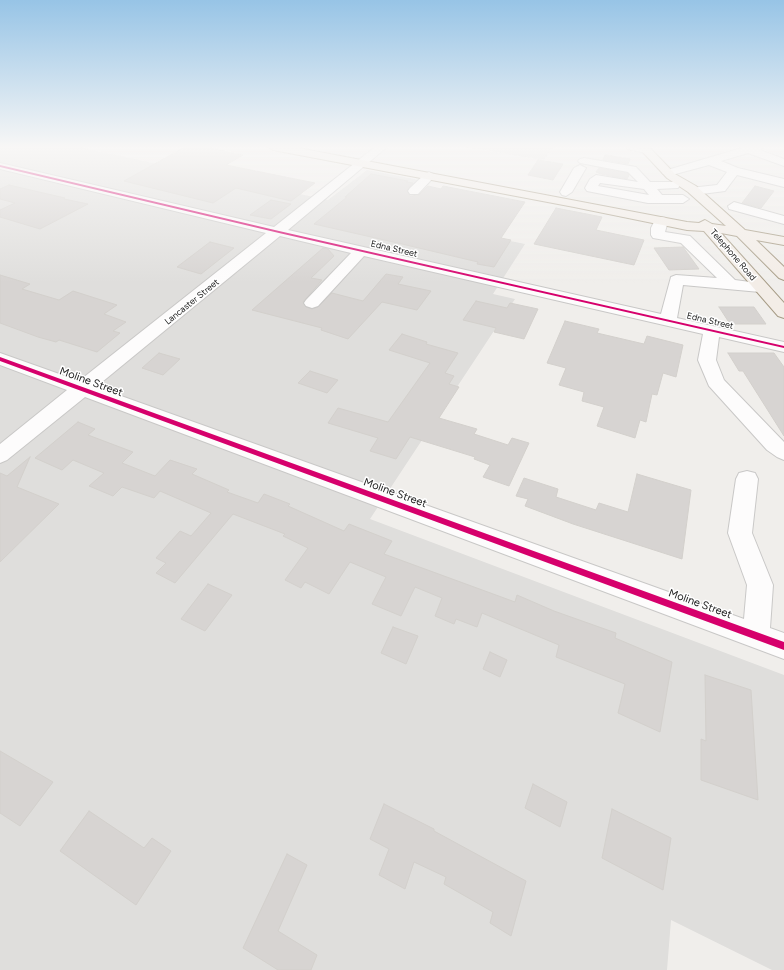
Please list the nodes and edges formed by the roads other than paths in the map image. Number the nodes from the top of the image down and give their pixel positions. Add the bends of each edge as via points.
1 (111, 192) edge
2 (328, 192) edge
3 (536, 192) edge
4 (621, 192) edge
5 (639, 192) edge
6 (639, 192) edge
7 (680, 192) edge
8 (695, 192) edge
9 (724, 192) edge
10 (651, 203) junction
11 (689, 206) junction
12 (734, 206) junction
13 (712, 207) junction
14 (781, 215) edge
15 (661, 221) junction
16 (708, 227) junction
17 (279, 232) junction
18 (741, 233) junction
19 (784, 240) edge
20 (361, 251) junction
21 (702, 255) junction
22 (733, 256) junction
23 (783, 273) edge
24 (731, 284) junction
25 (760, 287) junction
26 (312, 303) dead end
27 (784, 313) edge
28 (668, 320) junction
29 (712, 330) junction
30 (784, 347) edge
31 (0, 359) edge
32 (84, 390) junction
33 (784, 452) edge
34 (0, 455) edge
35 (747, 479) dead end
36 (756, 636) junction
37 (784, 646) edge

1 - 17 street, Edna Street
2 - 17 street, Lancaster Street
3 - 15 main road
4 - 10 main road
5 - 10 street
6 - 10 street
7 - 11 main road, Telephone Road
8 - 13 main road, Telephone Road
9 - 12 street
10 - 11 street
10 - 16 main road
11 - 16 main road, Telephone Road
12 - 13 street
12 - 14 street
13 - 18 main road, Telephone Road
15 - 16 main road
15 - 21 street via 658,235 685,239
16 - 18 main road
16 - 22 main road, Telephone Road
17 - 20 street, Edna Street
17 - 32 street, Lancaster Street
18 - 19 main road
18 - 23 main road, Telephone Road
20 - 26 street
20 - 28 street, Edna Street
21 - 22 street
21 - 24 street
22 - 25 main road, Telephone Road
24 - 25 street
24 - 28 street via 676,280
25 - 27 main road, Telephone Road
28 - 29 street, Edna Street
29 - 30 street, Edna Street
29 - 33 street via 707,360 716,382 774,445
31 - 32 street, Moline Street
32 - 34 street, Lancaster Street
32 - 36 street, Moline Street
35 - 36 street via 740,533 760,585
36 - 37 street, Moline Street

